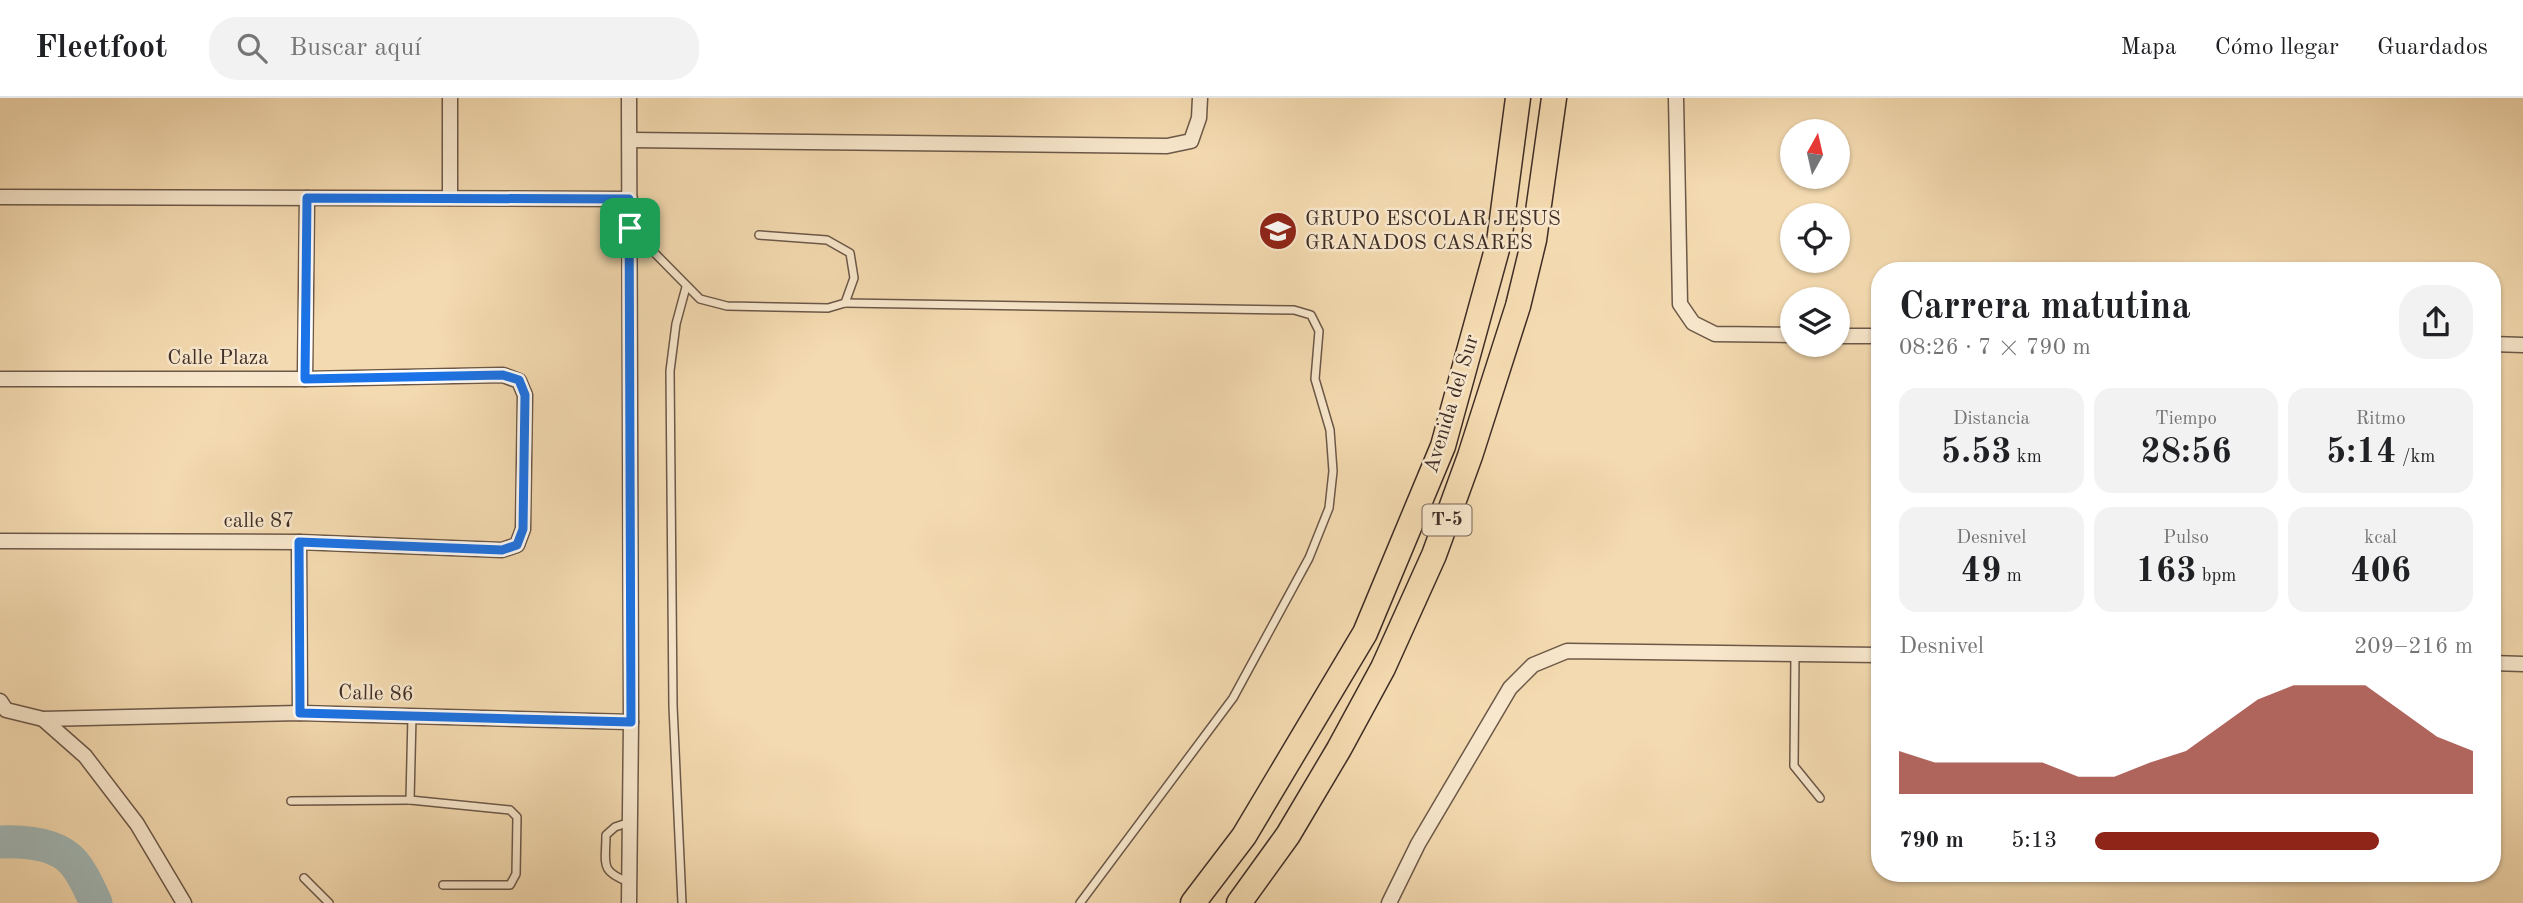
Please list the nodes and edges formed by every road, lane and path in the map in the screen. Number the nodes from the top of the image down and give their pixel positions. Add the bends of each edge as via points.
1 (450, 98) edge
2 (629, 98) edge
3 (1200, 98) edge
4 (1518, 98) edge
5 (1554, 98) edge
6 (1676, 98) edge
7 (630, 140) junction
8 (0, 197) edge
9 (307, 198) junction
10 (450, 198) junction
11 (629, 199) junction
12 (630, 228) junction
13 (759, 235) dead end
14 (686, 287) junction
15 (845, 303) junction
16 (1780, 335) edge
17 (1850, 336) edge
18 (1871, 336) edge
19 (2501, 344) edge
20 (2523, 345) edge
21 (0, 379) edge
22 (305, 379) junction
23 (0, 541) edge
24 (299, 542) junction
25 (517, 545) joint
26 (1795, 654) junction
27 (1871, 655) edge
28 (2501, 663) edge
29 (2523, 664) edge
30 (0, 701) edge
31 (300, 713) junction
32 (412, 715) junction
33 (43, 719) junction
34 (631, 722) junction
35 (1821, 798) dead end
36 (410, 800) junction
37 (291, 802) dead end
38 (630, 822) junction
39 (304, 878) dead end
40 (629, 882) junction
41 (443, 885) dead end
42 (184, 903) edge
43 (329, 903) edge
44 (629, 903) edge
45 (682, 903) edge
46 (1080, 903) edge
47 (1192, 903) edge
48 (1239, 903) edge
49 (1388, 903) edge

1 - 10 street
2 - 7 street
3 - 7 street via 1191,141 1167,146
4 - 47 highway, Avenida del Sur / T-5 via 1499,242 1443,446 1366,633 1244,836
5 - 48 highway, Avenida del Sur / T-5 via 1534,240 1518,306 1434,555 1339,749 1288,835
6 - 16 street via 1680,304 1693,323 1715,334
7 - 11 street
8 - 9 street
9 - 10 street
9 - 22 street
10 - 11 street
11 - 12 street
12 - 14 lane
12 - 34 street
13 - 15 lane via 827,240 850,253 854,278
14 - 15 lane via 700,299 727,306 828,308
14 - 45 lane via 670,371 673,706
15 - 46 lane via 1294,310 1311,315 1319,331 1315,379 1330,430 1333,471 1329,508 1309,558 1233,698
17 - 18 street
19 - 20 street
21 - 22 street, Calle Plaza
22 - 25 street, Calle Plaza via 503,375 519,380 525,395 523,529
23 - 24 street, calle 87
24 - 25 street, calle 87 via 502,550
24 - 31 street
26 - 27 street
26 - 35 lane via 1794,766
26 - 49 street via 1567,651 1533,665 1510,688
28 - 29 street
30 - 33 street, Calle 86 via 6,710
31 - 32 street, Calle 86
31 - 33 street, Calle 86
32 - 34 street, Calle 86
32 - 36 lane
33 - 42 street via 92,765 136,824
34 - 38 street
36 - 37 lane
36 - 41 lane via 510,810 517,817 516,874 510,885
38 - 40 street
38 - 40 lane via 606,835 606,868 612,876
39 - 43 lane
40 - 44 street

